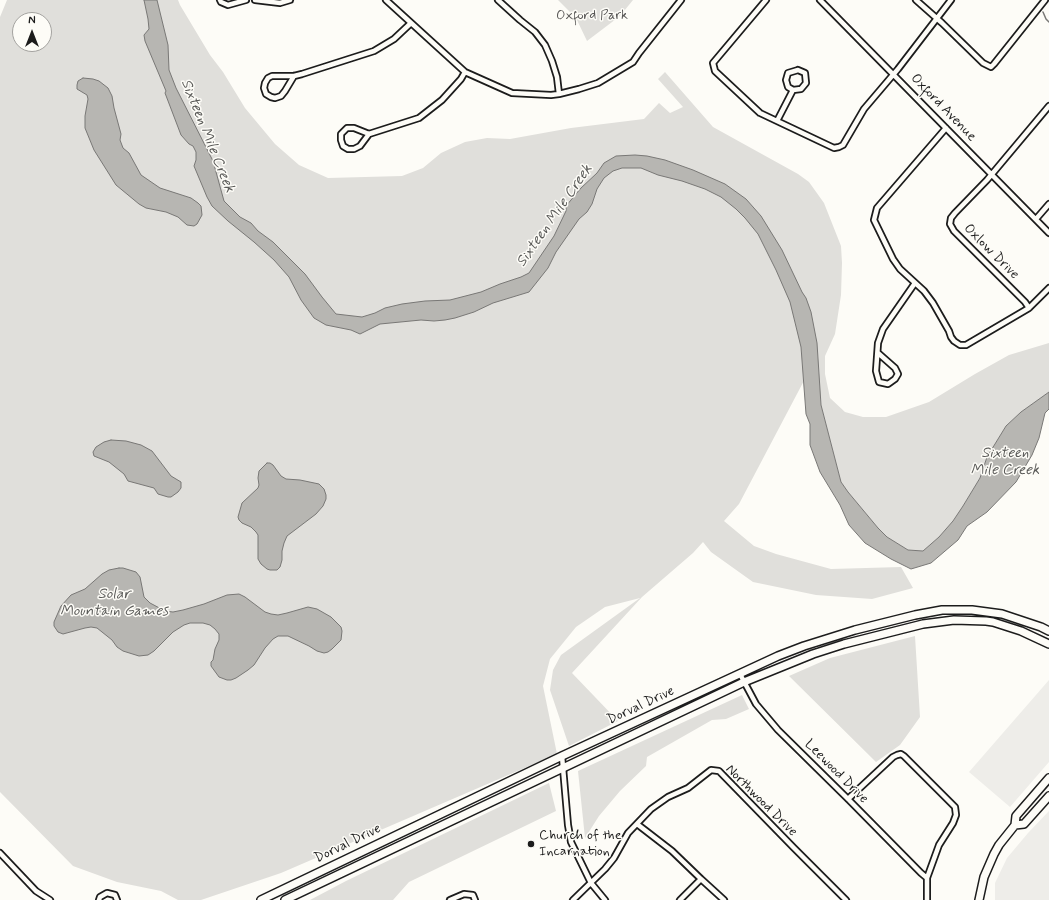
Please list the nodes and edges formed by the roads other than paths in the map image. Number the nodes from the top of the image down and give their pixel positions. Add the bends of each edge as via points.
1 (220, 0) edge
2 (246, 0) edge
3 (255, 0) edge
4 (290, 0) edge
5 (386, 0) edge
6 (498, 0) edge
7 (681, 0) edge
8 (766, 0) edge
9 (820, 0) edge
10 (916, 0) edge
11 (951, 0) edge
12 (1044, 1) edge
13 (937, 18) junction
14 (411, 22) junction
15 (465, 72) junction
16 (893, 74) junction
17 (294, 76) junction
18 (793, 90) junction
19 (559, 94) junction
20 (1049, 106) edge
21 (777, 121) junction
22 (946, 128) junction
23 (369, 134) junction
24 (992, 175) junction
25 (1049, 204) edge
26 (1036, 219) junction
27 (1049, 232) edge
28 (915, 283) junction
29 (1049, 288) edge
30 (1029, 308) junction
31 (878, 353) junction
32 (1049, 631) edge
33 (1049, 644) edge
34 (740, 674) junction
35 (744, 682) junction
36 (562, 756) junction
37 (563, 767) junction
38 (1049, 778) edge
39 (1049, 796) edge
40 (848, 799) junction
41 (637, 824) junction
42 (1015, 825) junction
43 (0, 853) edge
44 (927, 878) junction
45 (701, 879) junction
46 (591, 883) junction
47 (50, 900) edge
48 (99, 900) edge
49 (117, 900) edge
50 (261, 900) edge
51 (285, 900) edge
52 (450, 900) edge
53 (476, 900) edge
54 (573, 900) edge
55 (605, 900) edge
56 (680, 900) edge
57 (724, 900) edge
58 (846, 900) edge
59 (927, 900) edge
60 (979, 900) edge

1 - 2 street via 228,4
3 - 4 street via 280,3
5 - 14 street
6 - 19 street via 546,45 557,77
7 - 19 street via 633,62 598,83
8 - 21 street via 713,63 715,71 760,113
9 - 16 street, Oxford Avenue
10 - 13 street
11 - 13 street
12 - 13 street via 991,67 983,63
13 - 16 street
14 - 15 street
14 - 17 street via 394,39 374,51
15 - 19 street via 512,93
15 - 23 street via 442,100 418,118
16 - 21 street via 864,109 843,145 839,147 834,148
16 - 22 street, Oxford Avenue
17 - 17 street via 281,96 275,98 266,94 264,88 268,78
18 - 18 street via 801,89 806,83 805,74 798,70 788,73 786,80 788,87
18 - 21 street
20 - 24 street
22 - 24 street, Oxford Avenue
22 - 28 street via 877,208 874,220 893,259
23 - 23 street via 347,128 341,134 341,140 343,146 354,149 360,146
24 - 26 street, Oxford Avenue
24 - 30 street, Oxlow Drive via 955,213 950,224 954,232
25 - 26 street
26 - 27 street, Oxford Avenue
28 - 30 street via 933,303 951,337 960,345 966,346
28 - 31 street via 883,329 878,343
29 - 30 street
31 - 31 street via 876,371 879,382 888,384 898,374
32 - 34 main road, Dorval Drive via 1002,614 942,610 855,630 804,646
33 - 35 main road, Dorval Drive via 993,622 939,621 844,644
34 - 35 street, Leewood Drive
34 - 36 main road, Dorval Drive
35 - 37 main road, Dorval Drive
35 - 40 street, Leewood Drive via 756,704 778,730
36 - 37 street
36 - 50 main road, Dorval Drive
37 - 46 street via 571,842
37 - 51 main road, Dorval Drive
38 - 42 main road via 1016,816
39 - 42 main road via 1024,824
40 - 44 street, Leewood Drive
40 - 44 street via 893,757 901,754 904,756 955,807 956,811 953,823 940,845
41 - 45 street via 672,851
41 - 46 street, Northwood Drive via 614,858
41 - 58 street, Northwood Drive via 664,799 688,788 711,770 719,771
42 - 60 main road via 989,864
43 - 47 street via 36,891
44 - 59 street
45 - 56 street
45 - 57 street
46 - 54 street, Northwood Drive
46 - 55 street
48 - 49 street via 107,893 115,895
52 - 53 street via 464,894 473,895

